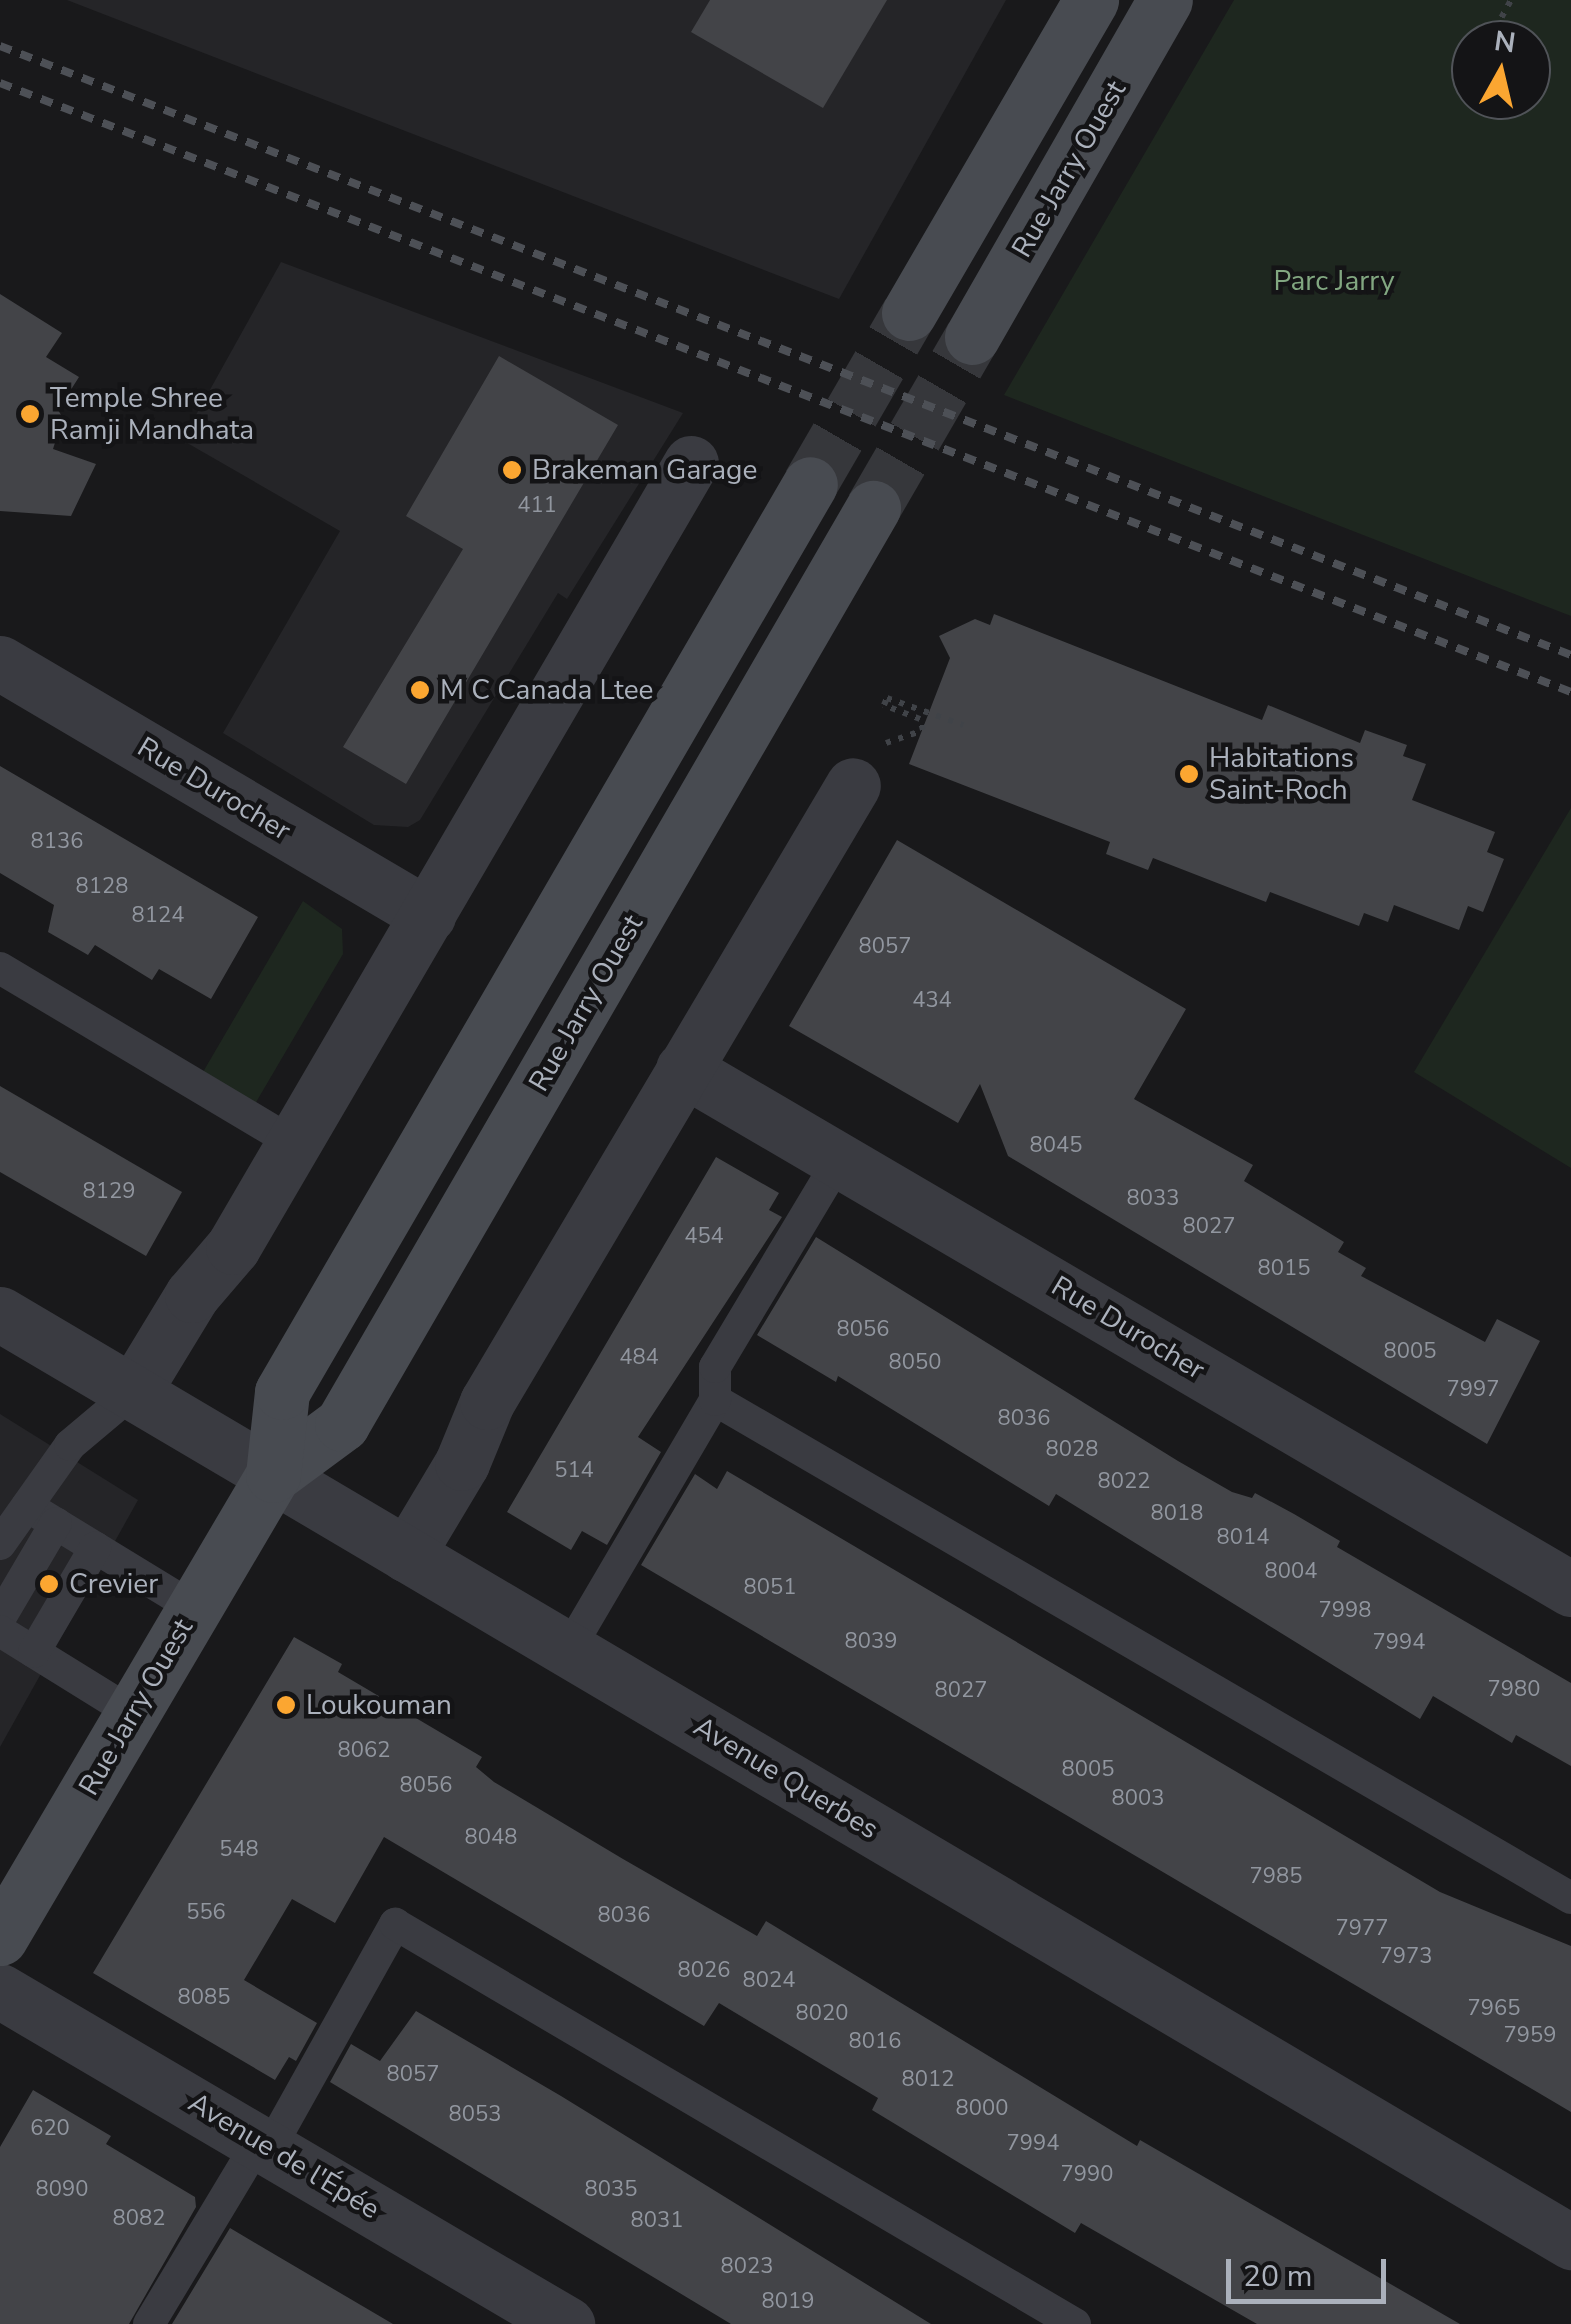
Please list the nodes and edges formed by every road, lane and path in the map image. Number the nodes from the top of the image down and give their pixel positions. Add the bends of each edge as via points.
1 (1091, 0) edge
2 (1166, 0) edge
3 (909, 313) tunnel mouth
4 (972, 337) tunnel mouth
5 (691, 463) dead end
6 (810, 484) tunnel mouth
7 (873, 508) tunnel mouth
8 (0, 663) edge
9 (963, 726) dead end
10 (867, 765) joint
11 (428, 916) junction
12 (0, 968) edge
13 (683, 1069) junction
14 (294, 1143) junction
15 (840, 1158) junction
16 (0, 1314) edge
17 (133, 1392) junction
18 (715, 1400) junction
19 (273, 1475) junction
20 (27, 1506) junction
21 (56, 1523) junction
22 (0, 1544) edge
23 (95, 1548) junction
24 (408, 1556) junction
25 (1571, 1589) edge
26 (194, 1608) junction
27 (0, 1618) edge
28 (0, 1631) edge
29 (568, 1650) junction
30 (34, 1652) junction
31 (132, 1714) junction
32 (1571, 1898) edge
33 (0, 1938) edge
34 (0, 1991) edge
35 (265, 2144) junction
36 (1571, 2242) edge
37 (149, 2324) edge
38 (567, 2324) edge
39 (1075, 2324) edge

1 - 3 main road
2 - 4 main road, Rue Jarry Ouest
5 - 11 street
6 - 19 main road, Rue Jarry Ouest via 282,1392
7 - 19 main road, Rue Jarry Ouest via 342,1424
8 - 11 street, Rue Durocher
9 - 10 path via 887,698 884,705 920,720 924,730
10 - 13 street
11 - 14 street
12 - 14 lane
13 - 15 street, Rue Durocher
13 - 24 street via 487,1402 462,1463
14 - 17 street
15 - 18 lane via 715,1367
15 - 25 street, Rue Durocher
16 - 17 street, Avenue Querbes
17 - 19 street, Avenue Querbes
17 - 20 lane via 70,1445
18 - 29 lane
18 - 32 lane
19 - 24 street, Avenue Querbes
19 - 26 main road, Rue Jarry Ouest
20 - 21 lane
20 - 22 lane
21 - 23 lane
21 - 27 lane
23 - 26 lane
23 - 30 lane
24 - 29 street, Avenue Querbes
26 - 31 main road, Rue Jarry Ouest
28 - 30 lane
29 - 36 street, Avenue Querbes
30 - 31 lane
31 - 33 main road, Rue Jarry Ouest
34 - 35 street, Avenue de l'Épée
35 - 37 lane
35 - 38 street, Avenue de l'Épée
35 - 39 lane via 395,1924

